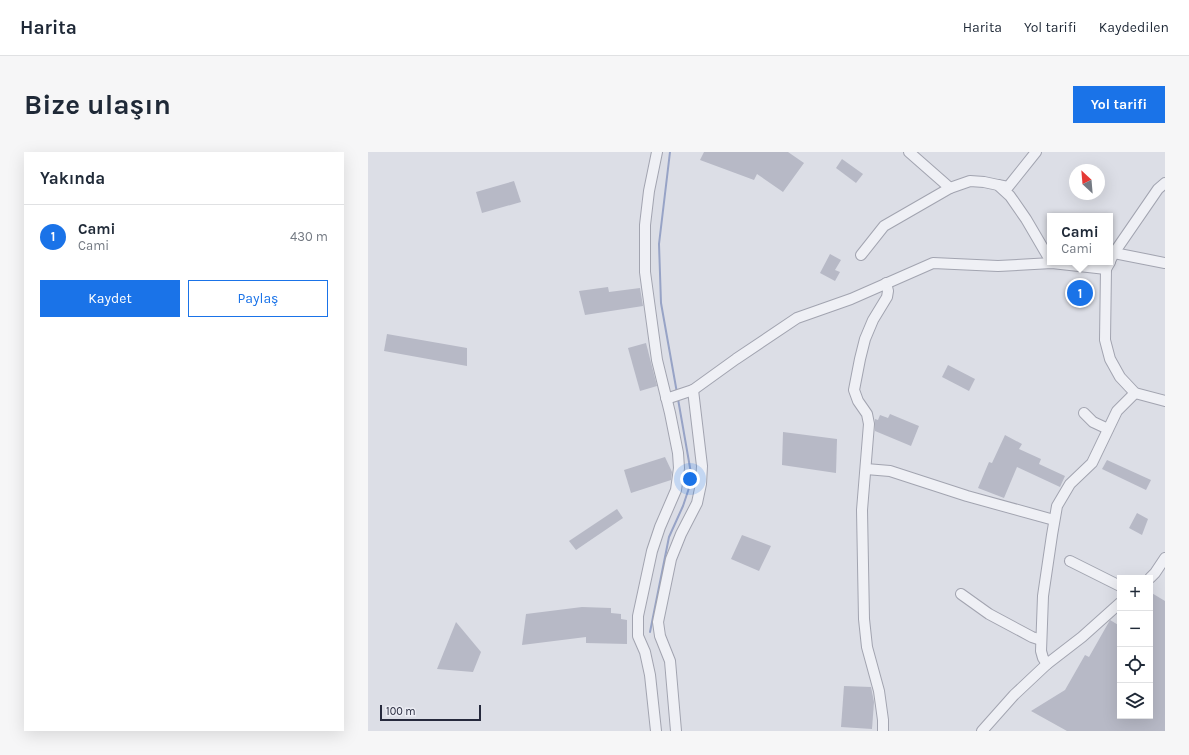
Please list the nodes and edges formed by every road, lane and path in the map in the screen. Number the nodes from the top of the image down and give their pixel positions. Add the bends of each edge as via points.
1 (657, 152) edge
2 (909, 152) edge
3 (1036, 152) edge
4 (1165, 183) edge
5 (998, 185) junction
6 (950, 188) junction
7 (861, 255) dead end
8 (1047, 255) edge
9 (1113, 256) edge
10 (1113, 261) edge
11 (1047, 262) edge
12 (1165, 263) edge
13 (1110, 265) edge
14 (886, 283) junction
15 (690, 392) junction
16 (1135, 393) junction
17 (669, 397) junction
18 (1165, 401) edge
19 (1084, 413) dead end
20 (1108, 429) junction
21 (866, 469) junction
22 (1054, 520) junction
23 (1070, 561) dead end
24 (1164, 563) edge
25 (1153, 576) edge
26 (1117, 584) edge
27 (962, 594) dead end
28 (1117, 606) edge
29 (1041, 640) junction
30 (1047, 664) junction
31 (656, 731) edge
32 (676, 731) edge
33 (883, 731) edge
34 (982, 731) edge

1 - 17 street via 646,208 644,258 657,360
2 - 6 street
3 - 5 street via 1008,187
4 - 9 street via 1158,189
5 - 6 street via 970,181
5 - 8 street via 1010,196
6 - 7 street via 884,226
10 - 12 street
11 - 14 street via 998,266 933,263
13 - 16 street via 1105,340 1110,359 1120,377
14 - 15 street via 797,318
14 - 21 street via 887,297 865,339 854,390 867,414 869,424
15 - 17 street
15 - 32 street via 702,466 701,484 695,508 671,559 658,622 660,636 670,661
16 - 18 street
16 - 20 street via 1116,411
17 - 31 street via 679,461 678,482 652,551 637,623 638,636 650,675
19 - 20 street via 1093,422
20 - 22 street via 1092,463 1070,484 1063,495
21 - 22 street via 890,471
21 - 33 street via 862,510 864,628 878,691
22 - 29 street via 1043,596
23 - 26 street
24 - 25 street
27 - 29 street via 989,614
28 - 30 street
29 - 30 street via 1041,651
30 - 34 street via 1014,695

